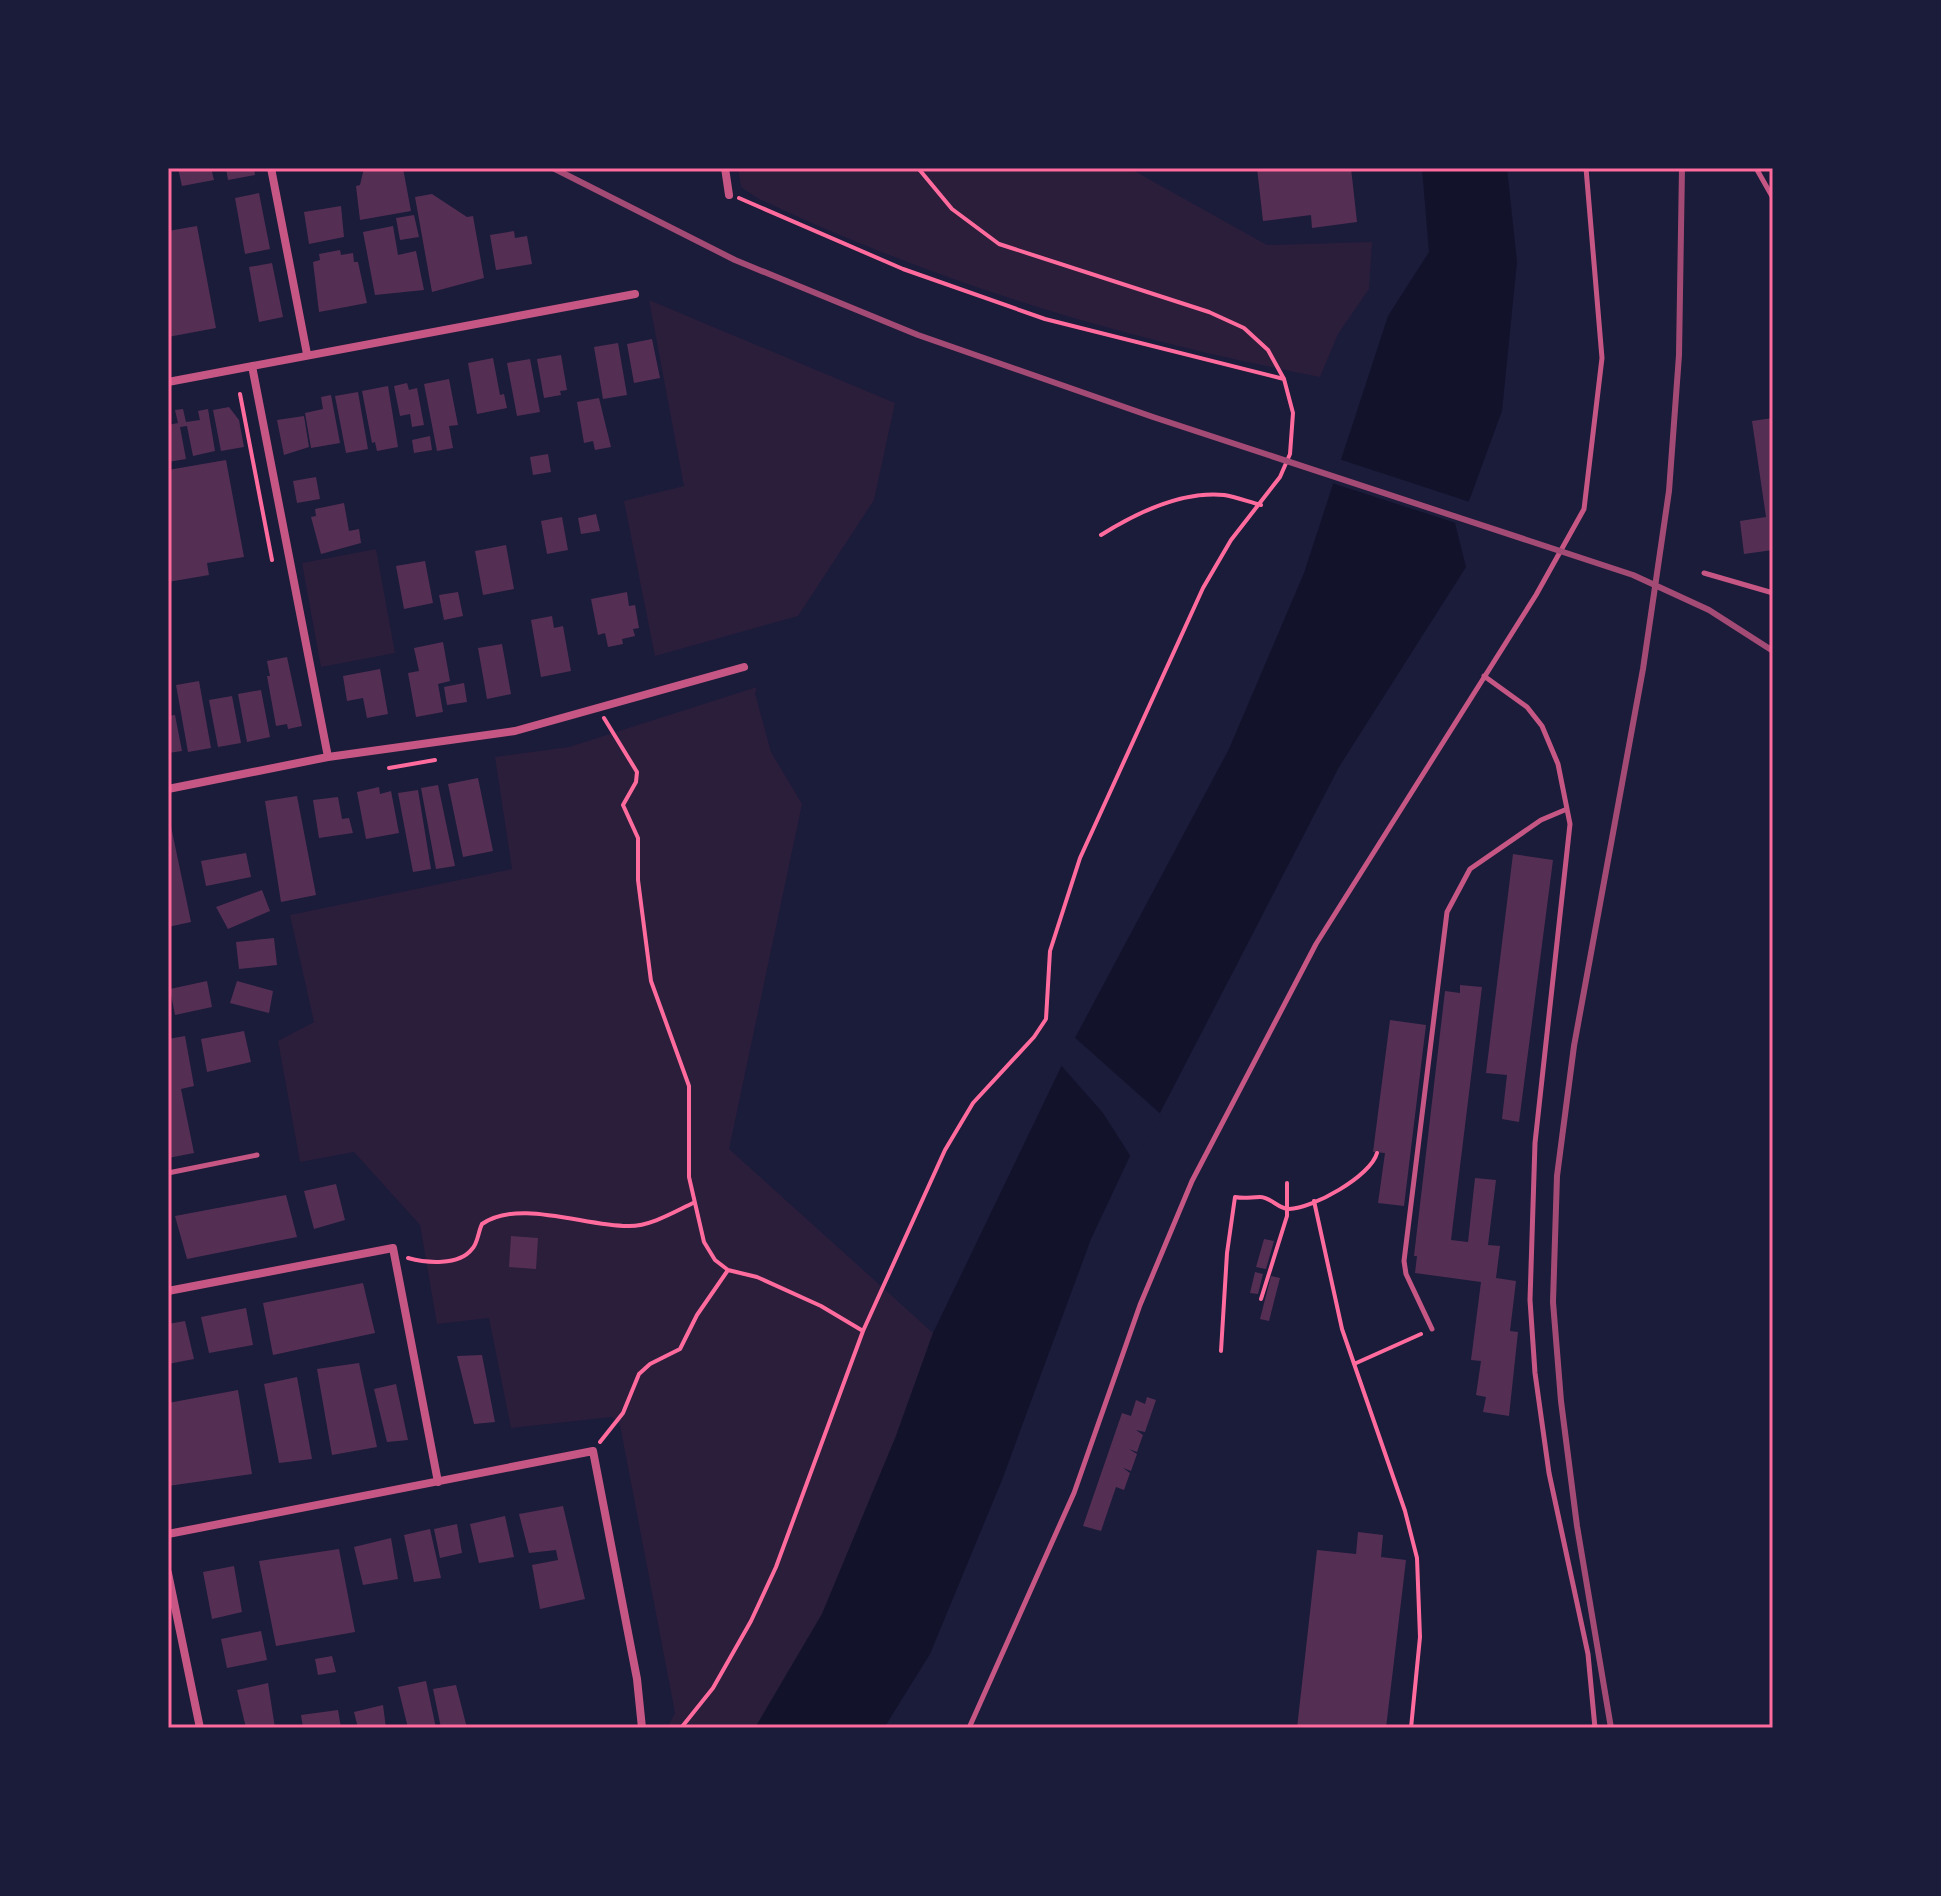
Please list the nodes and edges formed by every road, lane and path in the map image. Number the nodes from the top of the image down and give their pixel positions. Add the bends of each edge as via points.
1 (271, 168) edge
2 (725, 168) edge
3 (918, 168) edge
4 (1586, 168) edge
5 (1756, 168) edge
6 (729, 195) joint
7 (1773, 198) edge
8 (635, 294) dead end
9 (307, 354) junction
10 (252, 366) junction
11 (1284, 379) junction
12 (168, 382) edge
13 (240, 394) dead end
14 (1261, 505) junction
15 (1101, 535) dead end
16 (272, 560) dead end
17 (1704, 573) dead end
18 (1773, 593) edge
19 (744, 667) dead end
20 (1484, 676) junction
21 (607, 723) dead end
22 (328, 757) junction
23 (435, 760) dead end
24 (389, 768) dead end
25 (168, 789) edge
26 (1567, 809) junction
27 (1377, 1153) dead end
28 (257, 1155) dead end
29 (168, 1173) edge
30 (1287, 1183) dead end
31 (1314, 1201) junction
32 (693, 1203) junction
33 (1288, 1209) junction
34 (393, 1248) junction
35 (728, 1270) junction
36 (168, 1291) edge
37 (1261, 1299) dead end
38 (1432, 1329) joint
39 (863, 1331) junction
40 (1221, 1351) dead end
41 (1354, 1364) junction
42 (600, 1442) dead end
43 (438, 1482) junction
44 (168, 1534) edge
45 (168, 1573) edge
46 (169, 1584) edge
47 (200, 1728) edge
48 (642, 1728) edge
49 (681, 1728) edge
50 (969, 1728) edge
51 (1411, 1728) edge
52 (1595, 1728) edge

1 - 9 street
2 - 6 street
3 - 11 path via 952,209 999,244 1229,319 1268,350
4 - 20 lane via 1602,358 1584,509
5 - 7 lane
6 - 11 path via 903,269 1045,319
8 - 9 street
9 - 10 street
10 - 12 street
10 - 22 street
11 - 14 path via 1293,413 1290,454
13 - 16 path
14 - 15 path via 1223,495 1184,500 1140,511
14 - 39 path via 1231,540 1203,588 1080,858 1053,936 1046,1019 984,1089 957,1129
17 - 18 lane
19 - 22 street via 515,731
20 - 26 lane via 1527,707 1542,726 1558,764
20 - 50 lane via 1316,944 1192,1181 1140,1305 1074,1493
21 - 32 path via 637,772 623,805 638,838 651,981 689,1086
22 - 25 street
23 - 24 path
26 - 38 lane via 1541,820 1470,869 1447,912 1404,1261
26 - 52 lane via 1570,834 1535,1143 1530,1300 1547,1458 1588,1654
27 - 31 path via 1357,1181
28 - 29 lane
30 - 33 path
31 - 33 path
31 - 41 path
32 - 34 path via 632,1226 501,1216 482,1224 469,1252 441,1262 408,1258
32 - 35 path via 704,1242
33 - 37 path
33 - 40 path via 1264,1197 1235,1197
34 - 36 street
34 - 43 street
35 - 39 path via 757,1277
35 - 42 path via 680,1349 639,1374 623,1413
38 - 41 path
39 - 49 path via 776,1567 713,1688
41 - 51 path via 1417,1558 1420,1637
43 - 44 street
43 - 48 street via 593,1451
45 - 46 street
46 - 47 street

